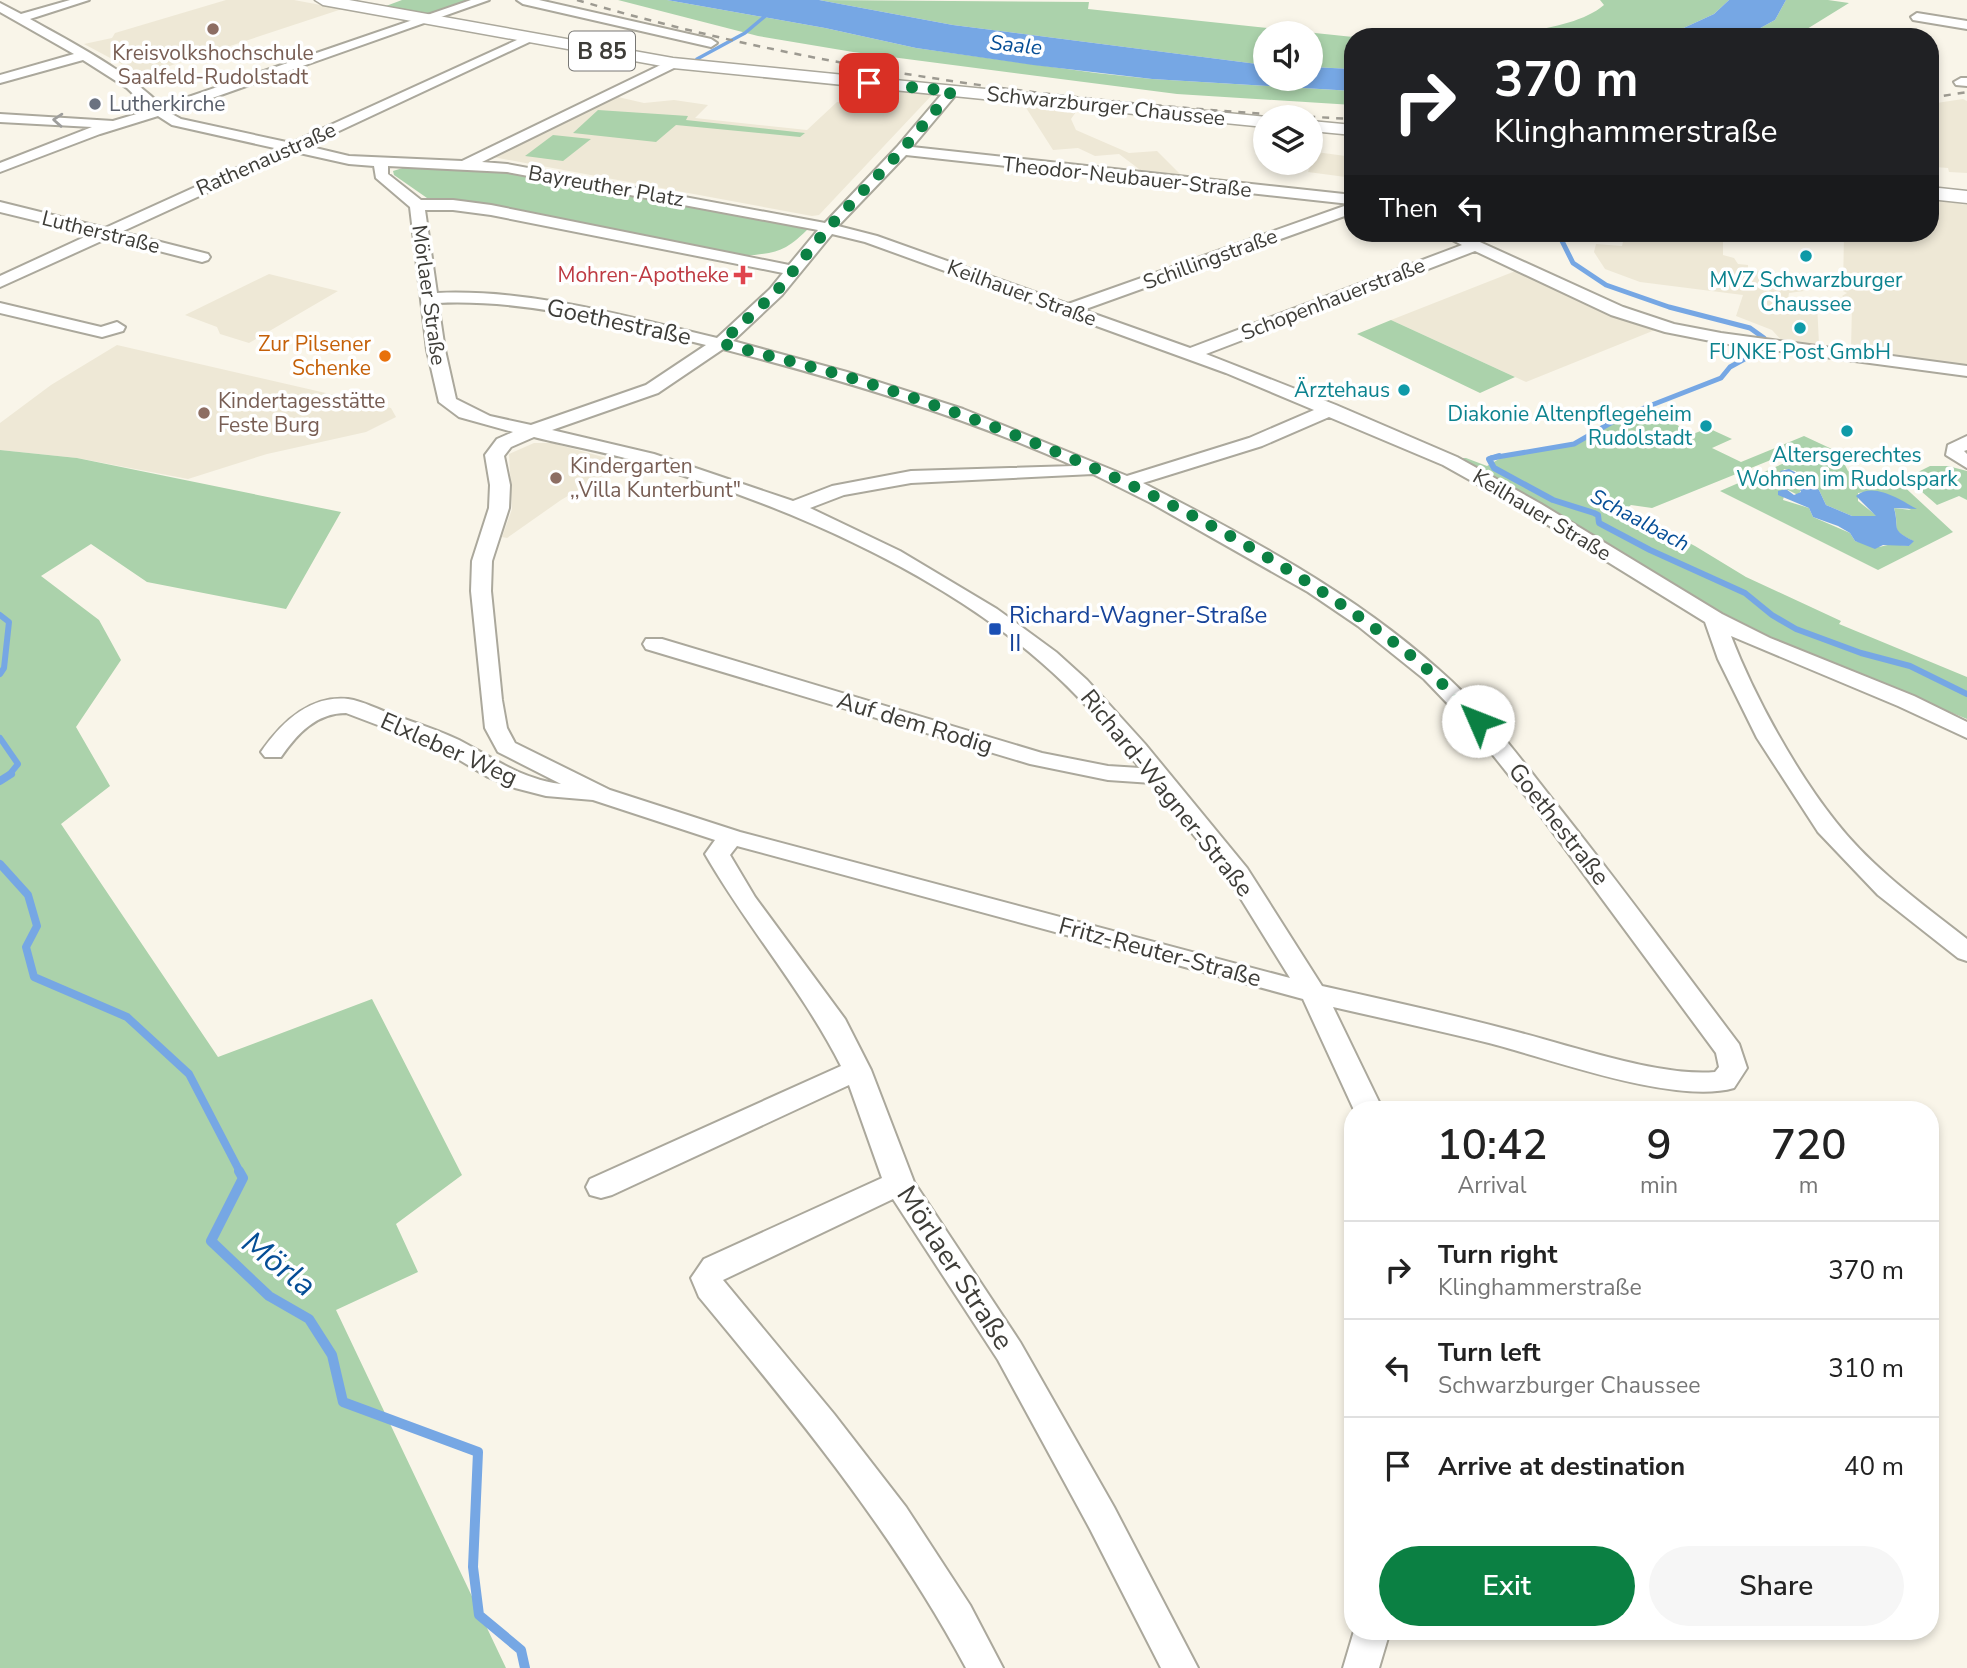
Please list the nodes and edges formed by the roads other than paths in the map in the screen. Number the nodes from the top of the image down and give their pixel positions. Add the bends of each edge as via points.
1 (83, 0) edge
2 (323, 0) edge
3 (483, 0) edge
4 (523, 0) edge
5 (8, 14) edge
6 (1917, 17) dead end
7 (426, 19) junction
8 (1967, 25) edge
9 (532, 38) junction
10 (711, 43) dead end
11 (85, 55) junction
12 (673, 63) junction
13 (0, 79) edge
14 (952, 91) junction
15 (161, 111) junction
16 (0, 118) edge
17 (1253, 121) edge
18 (115, 124) junction
19 (1323, 127) edge
20 (1344, 129) edge
21 (292, 148) junction
22 (902, 150) junction
23 (381, 162) junction
24 (467, 164) junction
25 (0, 168) edge
26 (1939, 186) edge
27 (1967, 189) edge
28 (1939, 194) edge
29 (1967, 197) edge
30 (1344, 199) edge
31 (417, 205) junction
32 (0, 207) edge
33 (1344, 211) edge
34 (828, 228) junction
35 (103, 233) junction
36 (1469, 242) edge
37 (1476, 245) junction
38 (202, 257) dead end
39 (795, 271) junction
40 (0, 282) edge
41 (430, 298) junction
42 (0, 308) edge
43 (1067, 310) junction
44 (117, 327) dead end
45 (721, 343) junction
46 (1190, 354) junction
47 (1967, 371) edge
48 (448, 402) joint
49 (1330, 409) junction
50 (465, 413) junction
51 (532, 430) junction
52 (486, 445) junction
53 (1098, 471) junction
54 (1126, 482) junction
55 (794, 508) junction
56 (1714, 619) junction
57 (670, 647) dead end
58 (1967, 731) edge
59 (273, 752) dead end
60 (1159, 776) junction
61 (602, 796) junction
62 (731, 837) junction
63 (1967, 953) edge
64 (1313, 993) junction
65 (857, 1069) junction
66 (1724, 1082) joint
67 (1365, 1101) edge
68 (900, 1183) junction
69 (601, 1187) dead end
70 (1370, 1640) edge
71 (985, 1668) edge
72 (1180, 1668) edge
73 (1361, 1668) edge

1 - 5 street
2 - 7 main road, Schwarzburger Chaussee / B 85
3 - 7 street
4 - 10 street
5 - 11 street, Bayreuther Platz
6 - 8 street
7 - 9 main road, Schwarzburger Chaussee / B 85
7 - 15 street
9 - 12 main road, Schwarzburger Chaussee / B 85
9 - 21 street, Rathenaustraße
11 - 13 street
11 - 15 street, Bayreuther Platz via 135,87
12 - 14 main road, Schwarzburger Chaussee / B 85
12 - 24 street
14 - 17 main road, Schwarzburger Chaussee / B 85
14 - 22 street
15 - 18 street
15 - 21 street, Bayreuther Platz via 177,122
18 -> 16 street
18 - 25 street
19 - 20 main road
21 - 23 street, Bayreuther Platz
21 - 35 street, Rathenaustraße
22 - 30 street, Theodor-Neubauer-Straße
22 - 34 street
23 - 24 street, Bayreuther Platz
23 - 31 street, Mörlaer Straße via 381,175
24 - 34 street, Bayreuther Platz
26 - 27 main road
28 - 29 main road
31 - 39 street, Bayreuther Platz via 491,211
31 - 41 street, Mörlaer Straße
32 - 35 street, Lutherstraße
33 - 43 street, Schillingstraße
34 - 39 street
34 - 43 street, Keilhauer Straße via 871,239
35 - 38 street, Lutherstraße
35 - 40 street, Rathenaustraße
36 - 37 street
37 - 46 street, Schopenhauerstraße
37 - 47 street via 1617,311 1697,334
39 - 45 street
41 - 45 street, Goethestraße via 510,300
41 - 48 street, Mörlaer Straße
42 - 44 street via 102,332
43 - 46 street, Keilhauer Straße
45 - 51 street via 652,389
45 - 53 street, Goethestraße via 874,385 1012,434
46 - 49 street, Keilhauer Straße
48 - 50 street, Richard-Wagner-Straße
49 - 54 street via 1227,453
49 - 56 street, Keilhauer Straße via 1450,461
50 - 51 street, Richard-Wagner-Straße
50 - 52 street
51 - 52 street via 504,443
51 - 55 street, Richard-Wagner-Straße via 647,458
52 - 61 street via 500,485 499,508 482,561 481,591 496,728 506,747
53 - 54 street, Goethestraße
53 - 55 street via 911,477 839,490
54 - 66 street, Goethestraße via 1251,549 1355,614 1416,660 1478,721 1608,885 1729,1051 1733,1068
55 - 60 street, Richard-Wagner-Straße via 892,555 1012,629 1079,685
56 - 58 street, Keilhauer Straße
56 - 63 street via 1769,738 1827,827 1887,889
57 - 60 street, Auf dem Rodig via 1038,759 1108,773
59 - 61 street, Elxleber Weg via 299,721 335,705 349,706 449,744 523,783
60 - 64 street, Richard-Wagner-Straße via 1238,874
61 - 62 street, Fritz-Reuter-Straße
62 - 64 street, Fritz-Reuter-Straße
62 - 65 street, Mörlaer Straße via 717,854 745,901 831,1019
64 - 66 street, Fritz-Reuter-Straße via 1640,1074
64 - 67 street, Richard-Wagner-Straße
65 - 68 street, Mörlaer Straße
65 - 69 street
68 - 71 street via 715,1268 707,1278 710,1288 904,1534
68 - 72 street, Mörlaer Straße via 1009,1351
70 - 73 street

